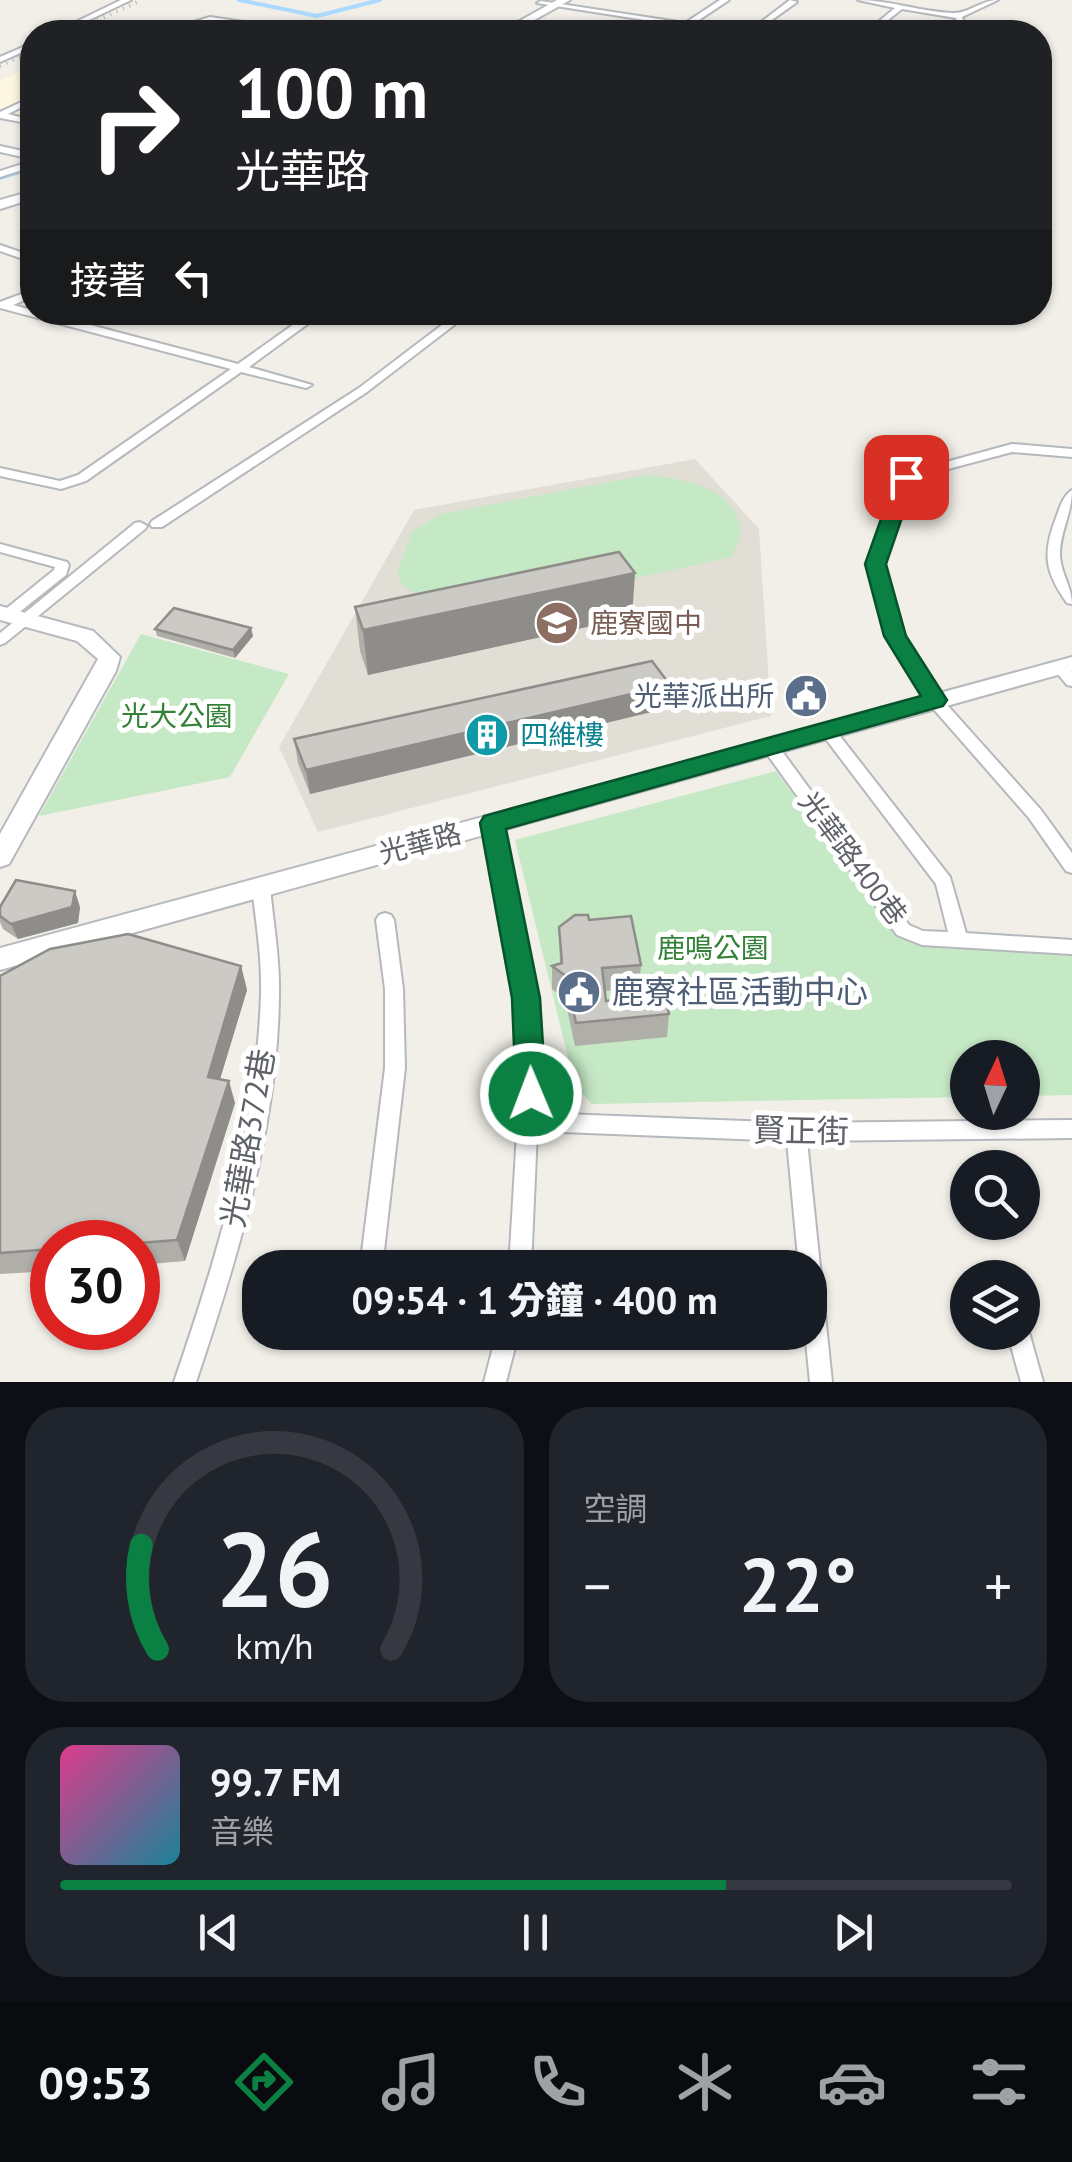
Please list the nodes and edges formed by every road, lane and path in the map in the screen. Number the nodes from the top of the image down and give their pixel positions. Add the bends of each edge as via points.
1 (127, 0) edge
2 (725, 0) edge
3 (862, 0) edge
4 (994, 0) edge
5 (552, 2) edge
6 (793, 2) edge
7 (900, 7) junction
8 (958, 16) junction
9 (84, 20) edge
10 (513, 20) edge
11 (524, 20) edge
12 (662, 20) edge
13 (693, 20) edge
14 (768, 20) edge
15 (884, 20) edge
16 (961, 20) edge
17 (72, 325) edge
18 (301, 325) edge
19 (449, 325) edge
20 (238, 369) junction
21 (306, 385) dead end
22 (1072, 454) edge
23 (0, 472) edge
24 (1072, 494) edge
25 (157, 524) dead end
26 (140, 526) dead end
27 (0, 548) edge
28 (1072, 600) edge
29 (11, 616) edge
30 (0, 640) edge
31 (1068, 670) edge
32 (935, 700) junction
33 (827, 730) junction
34 (770, 747) junction
35 (492, 823) junction
36 (0, 857) edge
37 (1072, 866) edge
38 (261, 887) junction
39 (384, 920) dead end
40 (959, 940) junction
41 (1072, 947) edge
42 (0, 958) edge
43 (530, 1122) junction
44 (1072, 1129) edge
45 (796, 1132) junction
46 (373, 1250) edge
47 (521, 1250) edge
48 (808, 1250) edge
49 (503, 1350) edge
50 (818, 1350) edge
51 (1023, 1350) edge
52 (185, 1382) edge
53 (494, 1382) edge
54 (821, 1382) edge
55 (1032, 1382) edge

1 - 9 street
2 - 13 street
3 - 7 street
4 - 8 street
5 - 10 street
5 - 11 street
5 - 12 street
6 - 14 street
7 - 8 street
7 - 15 street
8 - 16 street
17 - 20 street
18 - 20 street
19 - 25 street via 363,390
20 - 21 street
20 - 23 street via 82,478 61,486
22 - 32 street via 1012,448 906,477 875,564 895,636
24 - 28 street via 1054,537 1051,568
26 - 29 street
27 - 29 street via 62,566
29 - 30 street
29 - 36 street via 85,636 109,657
31 - 32 street, 光華路
32 - 33 street, 光華路
32 - 37 street
33 - 34 street, 光華路
33 - 40 street via 944,882
34 - 35 street, 光華路
34 - 40 street, 光華路400巷 via 903,930
35 - 38 street, 光華路
35 - 43 street via 526,998
38 - 42 street, 光華路
38 - 52 street, 光華路372巷 via 270,990 266,1056 222,1276
39 - 46 street via 395,1068
40 - 41 street, 光華路400巷
43 - 45 street, 賢正街
43 - 47 street
44 - 45 street, 賢正街
45 - 48 street
49 - 53 street
50 - 54 street
51 - 55 street

